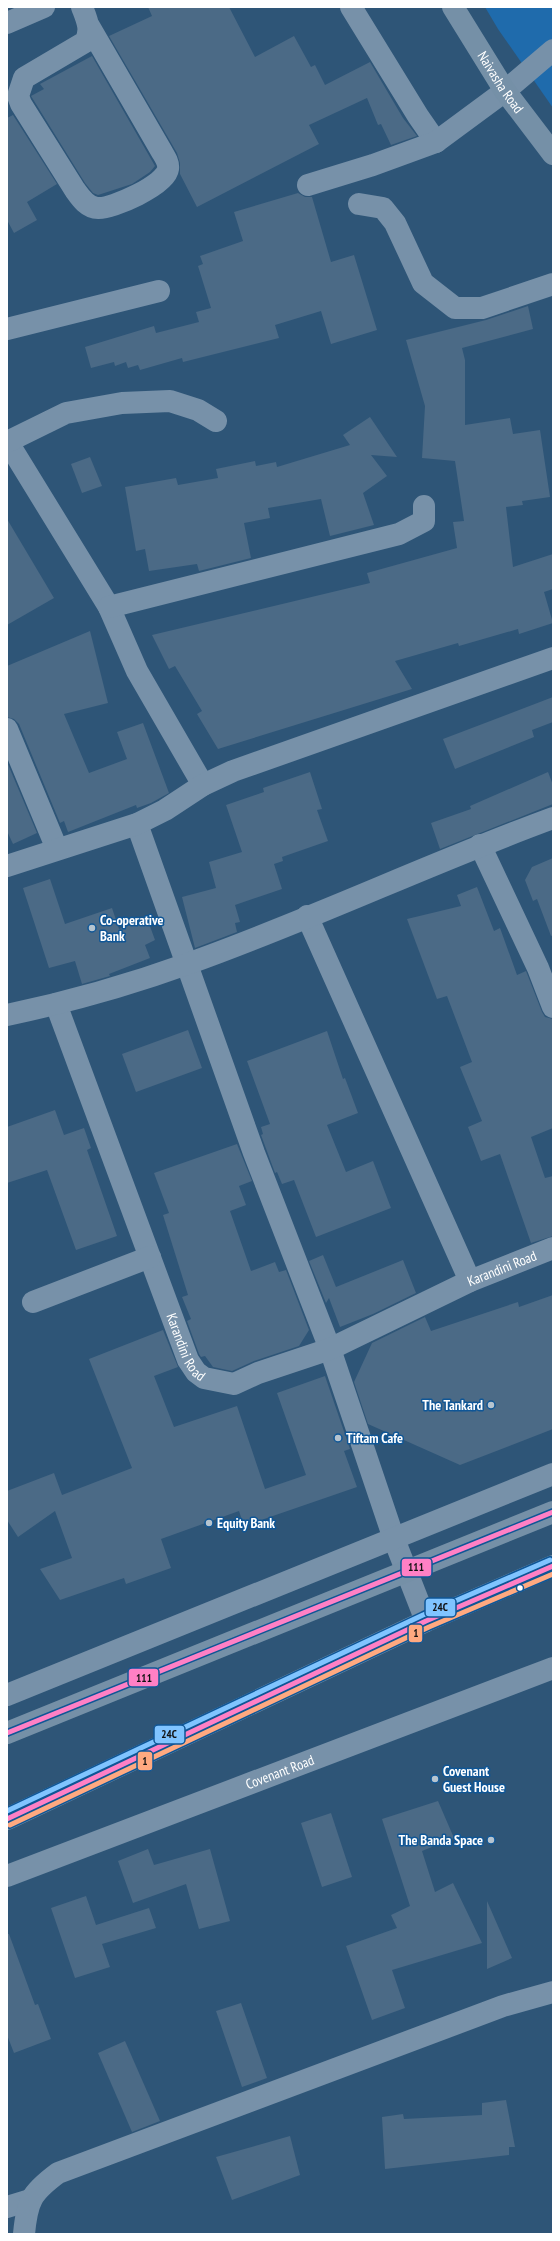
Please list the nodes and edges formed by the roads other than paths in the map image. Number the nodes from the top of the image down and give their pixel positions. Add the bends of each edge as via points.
1 (44, 7) edge
2 (351, 7) edge
3 (453, 7) edge
4 (86, 17) edge
5 (7, 23) edge
6 (553, 50) edge
7 (505, 90) junction
8 (436, 142) junction
9 (553, 154) edge
10 (308, 185) dead end
11 (359, 204) dead end
12 (553, 284) edge
13 (159, 291) dead end
14 (7, 330) edge
15 (216, 421) dead end
16 (7, 441) edge
17 (424, 506) dead end
18 (109, 608) junction
19 (553, 658) edge
20 (8, 729) edge
21 (203, 785) junction
22 (553, 818) edge
23 (137, 824) junction
24 (480, 845) junction
25 (57, 849) junction
26 (7, 866) edge
27 (307, 916) junction
28 (187, 964) junction
29 (56, 1004) junction
30 (553, 1007) edge
31 (7, 1015) edge
32 (553, 1248) edge
33 (150, 1257) junction
34 (470, 1281) junction
35 (33, 1302) dead end
36 (330, 1349) junction
37 (553, 1474) edge
38 (553, 1512) edge
39 (394, 1539) junction
40 (553, 1566) edge
41 (408, 1571) junction
42 (426, 1621) junction
43 (553, 1668) edge
44 (7, 1695) edge
45 (7, 1733) edge
46 (7, 1818) edge
47 (7, 1876) edge
48 (553, 1992) edge
49 (30, 2200) junction
50 (7, 2207) edge
51 (24, 2234) edge

1 - 5 street
2 - 8 street
3 - 7 main road, Naivasha Road
4 - 4 street via 89,35 85,42 24,78 18,96 82,200 97,208 107,207 134,196 163,179 168,170 162,152
6 - 7 street
7 - 8 street
7 - 9 main road, Naivasha Road
8 - 10 street
11 - 12 street via 383,208 395,224 423,283 455,308 482,308
13 - 14 street
15 - 16 street via 198,410 170,401 122,403 66,413
16 - 18 street
17 - 18 street via 424,521 399,534
18 - 21 street via 137,671
19 - 21 street via 233,771
20 - 25 street
21 - 23 street via 165,810
22 - 24 street
23 - 25 street
23 - 28 street
24 - 27 street
24 - 30 street via 538,968
25 - 26 street
27 - 28 street
27 - 34 street
28 - 29 street
28 - 36 street via 254,1154
29 - 31 street
29 - 33 street, Karandini Road
32 - 34 street, Karandini Road
33 - 35 street
33 - 36 street, Karandini Road via 188,1360 204,1378 234,1384 258,1373
34 - 36 street, Karandini Road
36 - 39 street
37 - 39 street
38 - 41 main road
39 - 41 street
39 - 44 street
40 - 42 main road
41 - 42 street
41 - 45 main road
42 - 46 main road
43 - 47 street, Covenant Road
48 - 49 street via 503,2006 58,2173 41,2186
49 - 50 street
49 - 51 street

